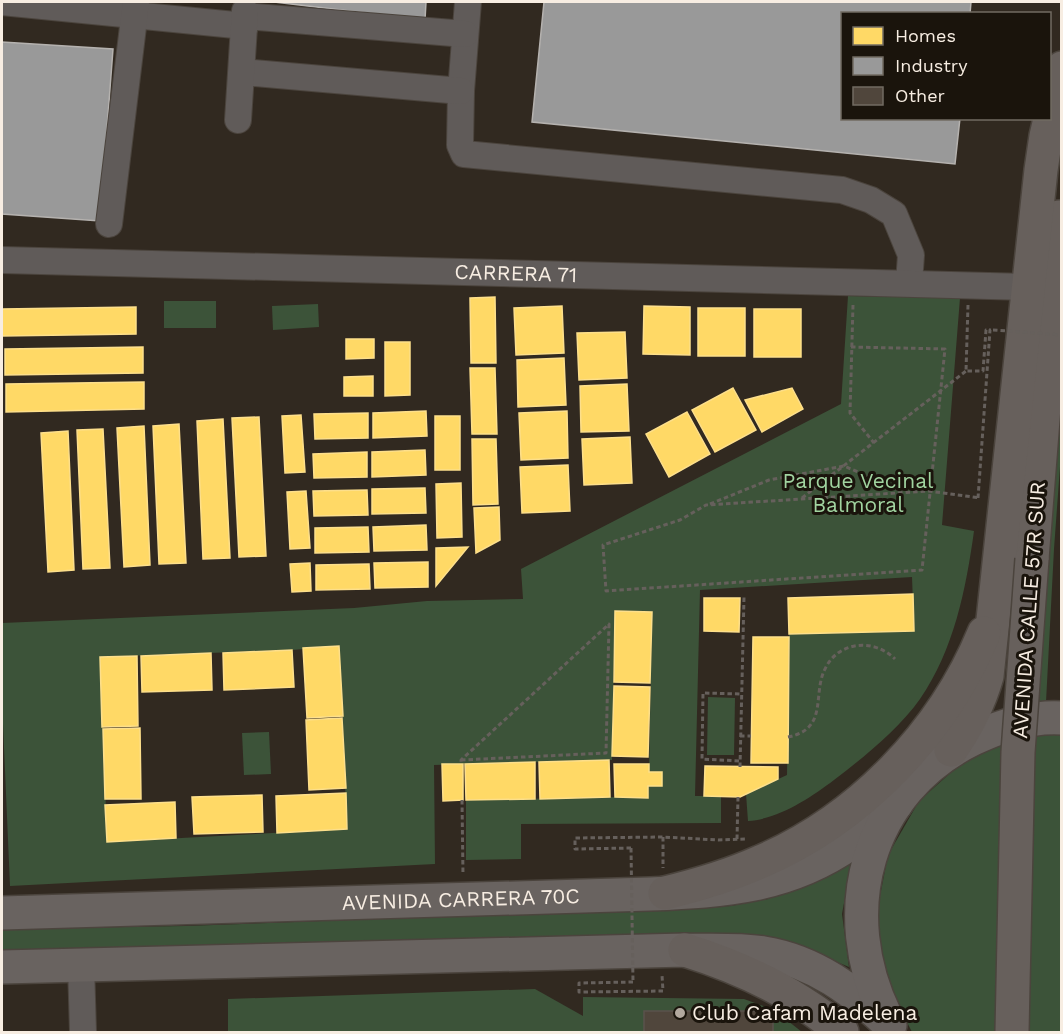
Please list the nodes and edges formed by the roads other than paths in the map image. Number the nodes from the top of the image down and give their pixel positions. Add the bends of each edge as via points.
1 (2, 2) edge
2 (468, 2) edge
3 (135, 8) edge
4 (245, 15) edge
5 (465, 34) junction
6 (1062, 68) edge
7 (242, 72) junction
8 (461, 91) junction
9 (1051, 115) edge
10 (238, 120) dead end
11 (1050, 120) edge
12 (1062, 189) edge
13 (109, 224) dead end
14 (2, 260) edge
15 (909, 283) junction
16 (1030, 287) junction
17 (996, 604) junction
18 (1062, 718) edge
19 (951, 750) junction
20 (896, 804) junction
21 (664, 883) junction
22 (2, 913) edge
23 (686, 950) junction
24 (81, 965) junction
25 (2, 967) edge
26 (892, 1029) edge
27 (83, 1032) edge
28 (842, 1032) edge
29 (1012, 1032) edge

1 - 3 street
2 - 5 street
3 - 4 street
3 - 13 street
4 - 5 street
4 - 7 street
5 - 8 street
6 - 9 highway
7 - 8 street
7 - 10 street
8 - 15 street via 460,145 464,153 842,190 871,200 894,214 910,255
11 - 16 highway
12 - 29 highway, AVENIDA CALLE 57R SUR, bridge via 1018,752
14 - 15 street, CARRERA 71
15 - 16 street, CARRERA 71
16 - 17 highway
17 - 19 highway via 981,696
17 - 21 highway via 952,696 922,738 849,809 762,862 715,880
18 - 19 main road via 1047,717 997,727
19 - 20 main road via 930,766
20 - 21 main road, AVENIDA CARRERA 70C via 843,848 783,878 721,890
20 - 26 main road via 868,864 861,919 865,963
21 - 22 main road, AVENIDA CARRERA 70C
23 - 24 main road
23 - 26 main road via 783,957 844,985
23 - 28 highway via 778,988
24 - 25 main road
24 - 27 street

